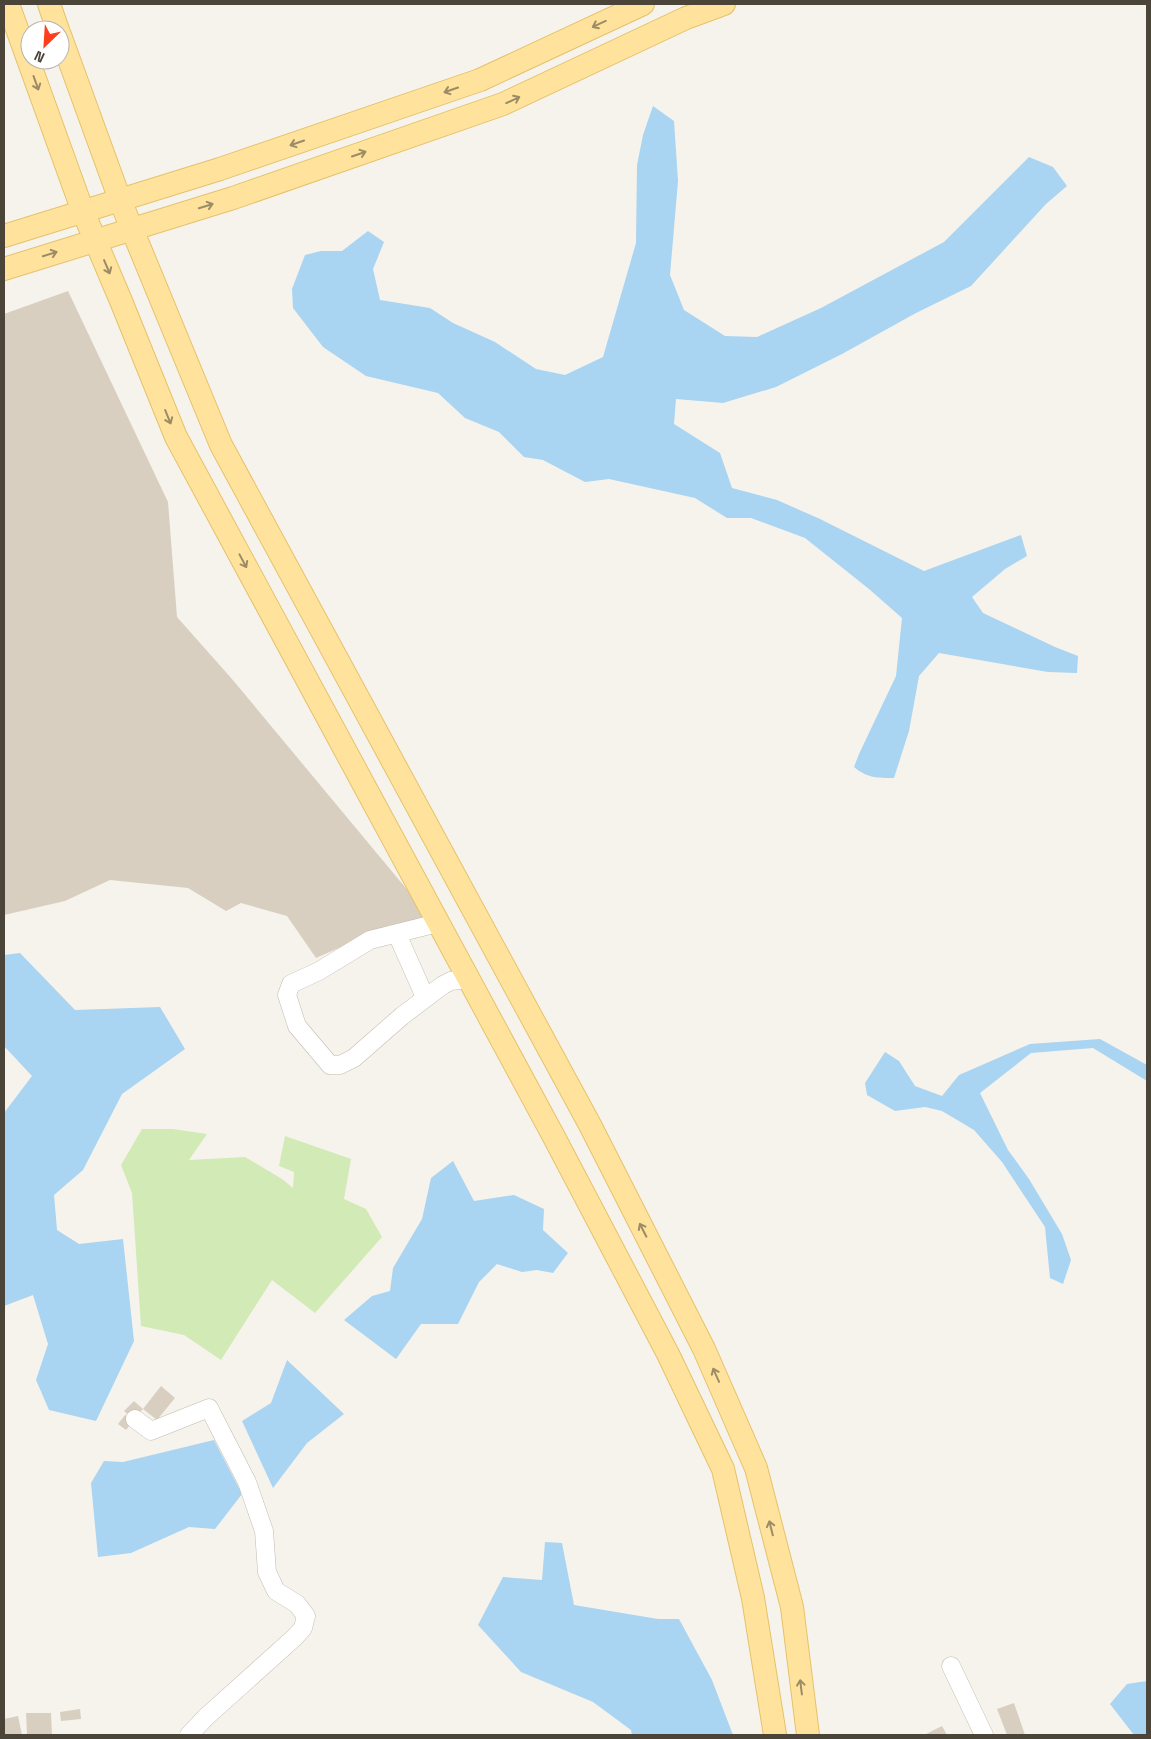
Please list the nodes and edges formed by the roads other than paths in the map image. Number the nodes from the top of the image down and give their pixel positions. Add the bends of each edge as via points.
1 (8, 4) edge
2 (49, 4) edge
3 (643, 4) edge
4 (724, 4) edge
5 (55, 20) edge
6 (70, 62) edge
7 (120, 200) junction
8 (83, 212) junction
9 (132, 229) junction
10 (4, 236) edge
11 (95, 240) junction
12 (4, 268) edge
13 (438, 924) junction
14 (397, 934) junction
15 (468, 979) junction
16 (425, 997) junction
17 (590, 1125) junction
18 (554, 1137) junction
19 (135, 1419) dead end
20 (951, 1666) dead end
21 (189, 1735) edge
22 (775, 1735) edge
23 (808, 1735) edge
24 (984, 1735) edge

1 -> 8 main road
2 - 5 main road
3 -> 7 main road via 480,80 220,170
9 -> 4 main road via 242,195 503,104 686,18
6 - 7 main road
7 - 8 main road
7 - 9 main road
8 - 10 main road
8 - 11 main road
9 - 11 main road
9 - 17 main road via 221,445
12 -> 11 main road
11 -> 13 main road via 176,437
13 - 14 street
13 - 15 main road
14 - 16 street
14 - 16 street via 370,940 292,984 287,995 297,1026 330,1065 340,1065 354,1058
15 - 16 street via 451,981
15 - 18 main road
17 - 18 main road
23 -> 17 main road via 792,1607 756,1468 704,1349
18 - 22 main road via 668,1354 723,1469 753,1598
19 - 21 street via 151,1431 209,1408 247,1482 264,1531 267,1572 276,1591 297,1604 306,1616 303,1628 295,1637
20 - 24 street

